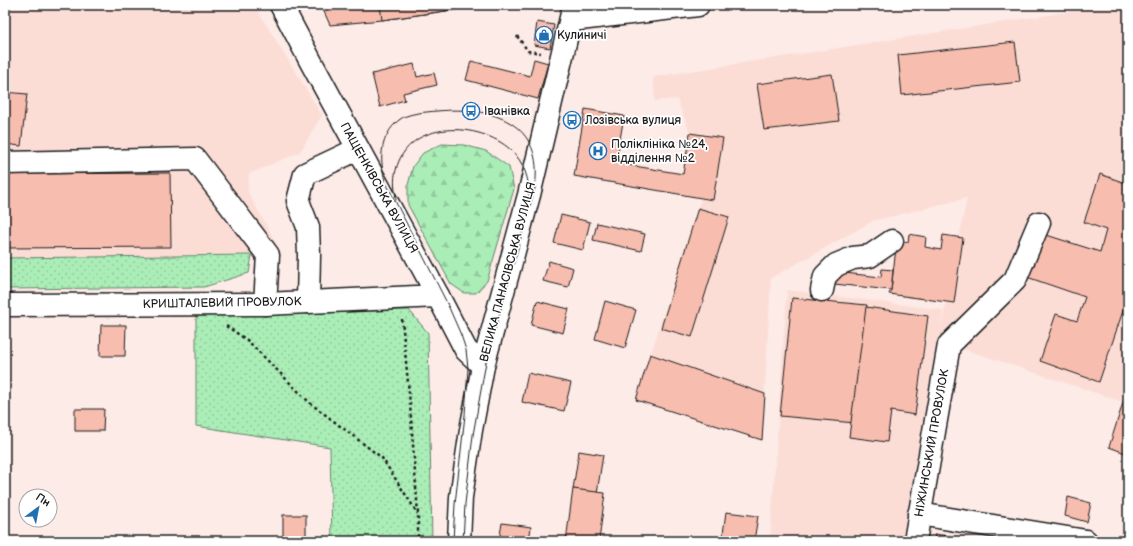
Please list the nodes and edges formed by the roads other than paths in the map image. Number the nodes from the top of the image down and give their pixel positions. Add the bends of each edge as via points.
1 (281, 5) edge
2 (698, 5) edge
3 (573, 12) edge
4 (358, 149) junction
5 (5, 163) edge
6 (1039, 223) dead end
7 (892, 241) dead end
8 (822, 290) dead end
9 (438, 296) junction
10 (308, 302) junction
11 (265, 304) junction
12 (5, 305) edge
13 (483, 366) junction
14 (919, 514) junction
15 (459, 541) edge
16 (916, 541) edge
17 (1086, 541) edge

1 - 4 street, ПАЩЕНКІВСЬКА ВУЛИЦЯ
2 - 3 street
3 - 13 street, ВЕЛИКА ПАНАСІВСЬКА ВУЛИЦЯ via 526,209
4 - 9 street, ПАЩЕНКІВСЬКА ВУЛИЦЯ
4 - 10 street via 305,174 298,201 308,227
5 - 11 street via 196,159 268,255
6 - 14 street, НІЖИНСЬКИЙ ПРОВУЛОК via 1015,280 949,345
7 - 8 street via 870,256 853,258 836,265 825,276
9 - 10 street, КРИШТАЛЕВИЙ ПРОВУЛОК
9 - 13 street, ПАЩЕНКІВСЬКА ВУЛИЦЯ via 466,350
10 - 11 street, КРИШТАЛЕВИЙ ПРОВУЛОК
11 - 12 street, КРИШТАЛЕВИЙ ПРОВУЛОК
13 - 15 street, ВЕЛИКА ПАНАСІВСЬКА ВУЛИЦЯ via 461,498
14 - 16 street, НІЖИНСЬКИЙ ПРОВУЛОК
14 - 17 street

